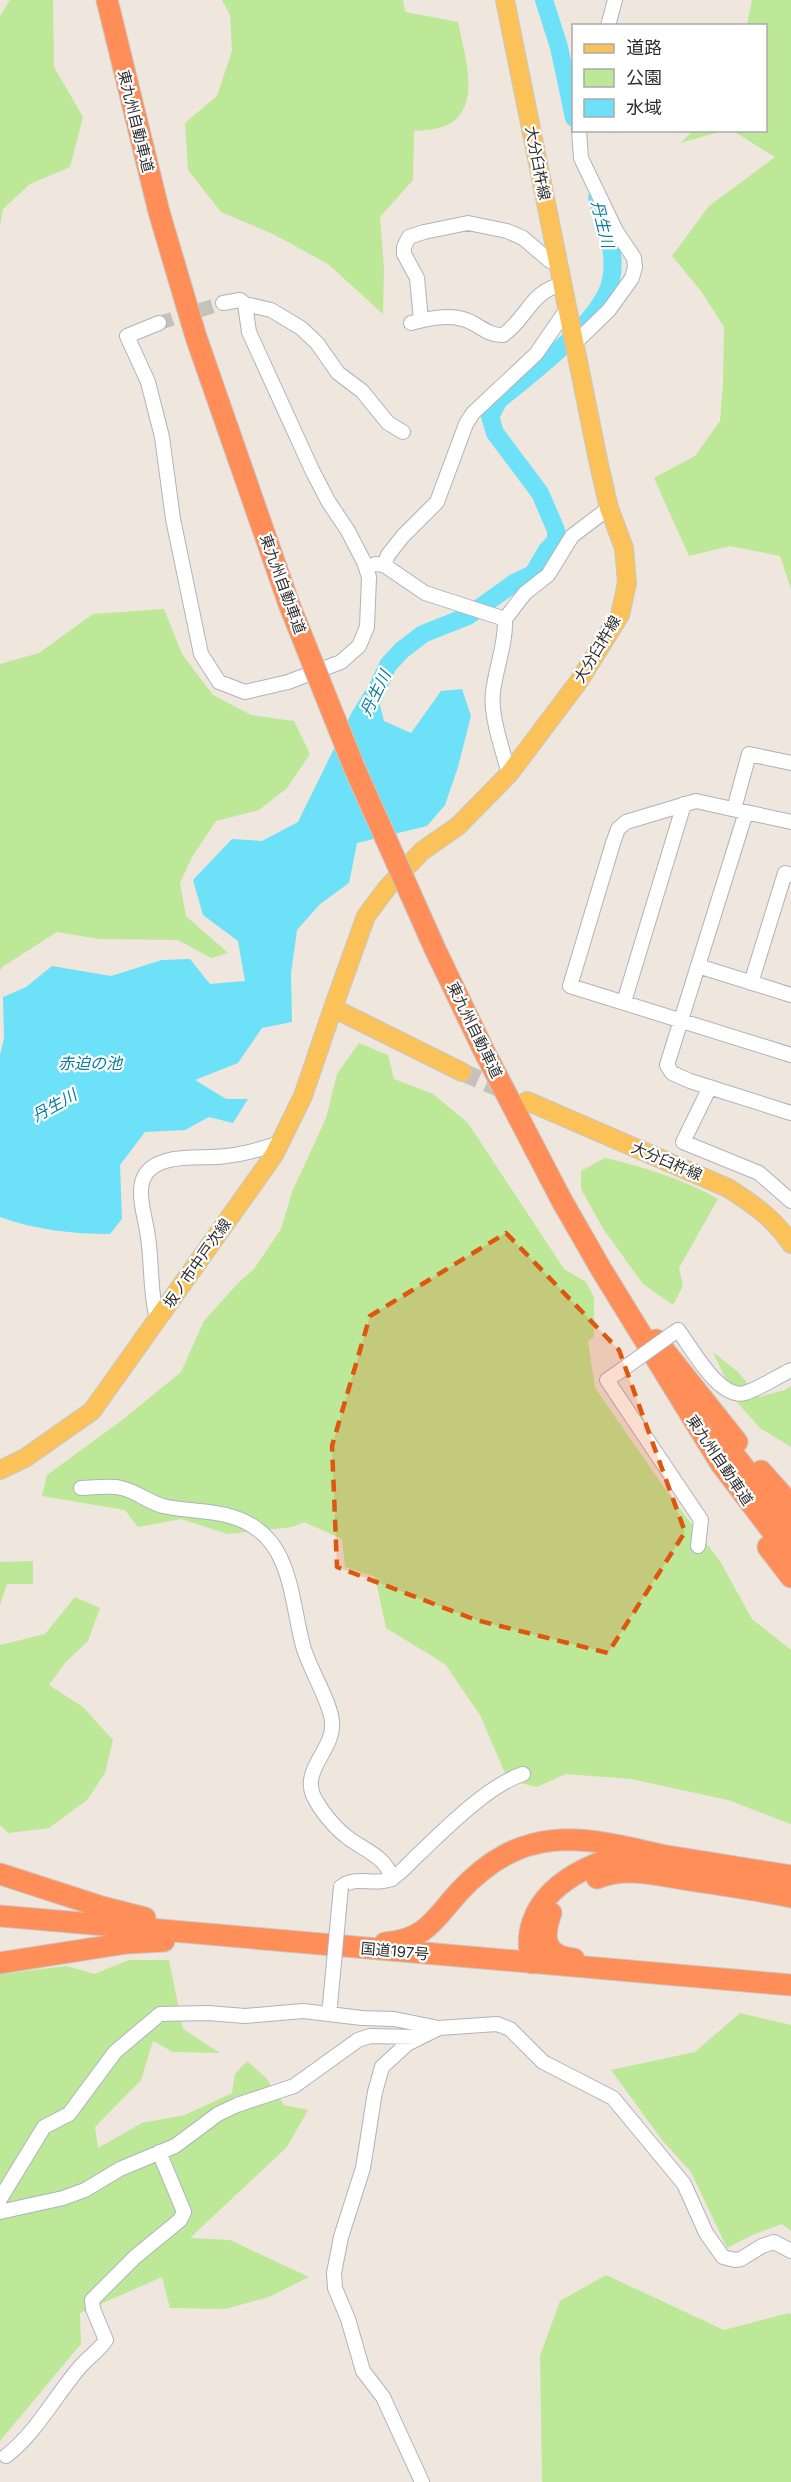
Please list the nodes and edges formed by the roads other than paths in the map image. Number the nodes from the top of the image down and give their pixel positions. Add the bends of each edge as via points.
1 (107, 0) edge
2 (505, 0) edge
3 (615, 0) edge
4 (609, 24) edge
5 (579, 132) edge
6 (557, 261) junction
7 (563, 284) junction
8 (223, 303) tunnel mouth
9 (245, 304) junction
10 (568, 312) junction
11 (159, 323) tunnel mouth
12 (574, 341) junction
13 (403, 432) dead end
14 (609, 508) junction
15 (364, 562) junction
16 (384, 565) junction
17 (502, 618) junction
18 (791, 764) edge
19 (509, 774) junction
20 (684, 804) junction
21 (740, 811) junction
22 (791, 822) edge
23 (791, 876) edge
24 (698, 966) junction
25 (751, 983) junction
26 (791, 996) edge
27 (624, 1002) junction
28 (333, 1008) junction
29 (682, 1020) junction
30 (791, 1055) edge
31 (462, 1072) tunnel mouth
32 (710, 1087) junction
33 (527, 1101) tunnel mouth
34 (791, 1113) edge
35 (532, 1141) junction
36 (279, 1143) junction
37 (791, 1200) edge
38 (562, 1201) junction
39 (791, 1244) edge
40 (158, 1319) junction
41 (648, 1330) junction
42 (791, 1370) edge
43 (0, 1470) edge
44 (81, 1488) dead end
45 (791, 1504) edge
46 (791, 1529) edge
47 (698, 1546) dead end
48 (791, 1556) edge
49 (791, 1577) edge
50 (523, 1774) dead end
51 (661, 1856) junction
52 (791, 1872) edge
53 (0, 1874) edge
54 (791, 1876) edge
55 (392, 1879) junction
56 (754, 1879) junction
57 (791, 1891) edge
58 (791, 1897) edge
59 (551, 1913) junction
60 (0, 1916) edge
61 (242, 1937) junction
62 (307, 1943) junction
63 (0, 1963) edge
64 (532, 1963) junction
65 (717, 1978) junction
66 (791, 1985) edge
67 (329, 2010) junction
68 (439, 2028) junction
69 (418, 2037) junction
70 (159, 2152) junction
71 (0, 2199) edge
72 (0, 2212) edge
73 (791, 2251) edge
74 (6, 2456) dead end
75 (422, 2482) edge

1 - 35 highway, 東九州自動車道, bridge via 159,212 196,337 289,604 354,767 435,949
2 - 6 main road, 大分臼杵線
3 - 4 street
5 - 12 street via 581,158 616,231 634,258 635,267 632,278 609,310
6 - 7 main road, 大分臼杵線
6 - 7 street via 550,261 531,243 507,231 468,223 410,237 404,247 417,278 416,322 464,319 494,335 503,335 540,295
7 - 10 main road, 大分臼杵線
8 - 9 street via 240,300
9 - 13 street via 271,310 300,328 317,343 338,373 362,391 388,423
9 - 15 street via 249,332 312,470
10 - 12 main road, 大分臼杵線
10 - 16 street via 536,354 473,414 437,502 402,536
11 - 15 street via 127,336 148,382 162,437 173,519 201,654 219,682 245,692 288,682 341,662 359,646 367,627 369,576
12 - 14 main road, 大分臼杵線
14 - 17 street via 572,536 548,575
14 - 19 main road, 大分臼杵線 via 624,548 627,583 620,615 579,681
15 - 16 street
16 - 17 street via 425,593
17 - 19 street via 505,633 492,693
18 - 21 street via 749,754
19 - 28 main road, 大分臼杵線 via 458,826 422,851 387,888 366,916
20 - 21 street via 696,801
20 - 27 street
20 - 27 street via 626,822 618,829 613,843 570,986
21 - 22 street
21 - 24 street
23 - 25 street via 784,873
24 - 25 street
24 - 29 street
25 - 26 street
27 - 29 street
28 - 31 main road
28 - 36 main road, 坂ノ市中戸次線 via 303,1095
29 - 30 street
29 - 32 street via 668,1065 672,1072
32 - 34 street
32 - 37 street via 682,1142 759,1173
33 - 39 main road, 大分臼杵線 via 728,1188 758,1207
35 - 38 highway, 東九州自動車道
35 - 41 highway, 東九州自動車道
36 - 40 main road, 坂ノ市中戸次線
36 - 40 street via 222,1157 168,1161 154,1165 144,1177 141,1192
38 - 48 highway, 東九州自動車道 via 721,1464
38 - 49 highway via 572,1226 695,1446
40 - 43 main road, 坂ノ市中戸次線 via 92,1411 25,1458
41 - 45 highway
41 - 46 highway, 東九州自動車道 via 733,1455
42 - 47 street, bridge via 748,1392 729,1393 678,1330 607,1380 701,1520
44 - 55 street via 123,1488 163,1506 226,1515 250,1524 269,1538 278,1550 293,1594 303,1646 332,1720 328,1741 310,1780 313,1794 345,1836 389,1866
50 - 55 street via 495,1787
51 - 56 highway
51 - 62 highway via 594,1840 538,1843 490,1865 419,1934 388,1943
51 - 64 highway via 611,1860 572,1877 551,1893 537,1909 530,1928 528,1946
52 - 56 highway
53 - 61 highway via 128,1914
54 - 56 highway
55 - 67 street, bridge via 355,1880 342,1887
56 - 57 highway
56 - 58 highway
56 - 59 highway via 622,1872 601,1876 581,1886
59 - 64 highway
59 - 65 highway via 546,1940 559,1956 650,1965
60 - 61 highway, 国道197号
61 - 62 highway, 国道197号
61 - 63 highway via 127,1943
62 - 64 highway, 国道197号
64 - 65 highway, 国道197号
65 - 66 highway, 国道197号
67 - 68 street
67 - 71 street via 245,2016 160,2014 115,2052 69,2114 44,2127
68 - 69 street
68 - 73 street via 497,2024 510,2029 543,2062 613,2098 684,2184 706,2233 723,2257 741,2259 774,2242
69 - 70 street via 370,2036 358,2040 294,2086 218,2114 175,2146
69 - 75 street via 382,2067 363,2169 334,2273 335,2288 363,2371 383,2397
70 - 72 street via 85,2190
70 - 74 street via 182,2202 184,2212 180,2220 92,2300 106,2340 81,2365 28,2437

